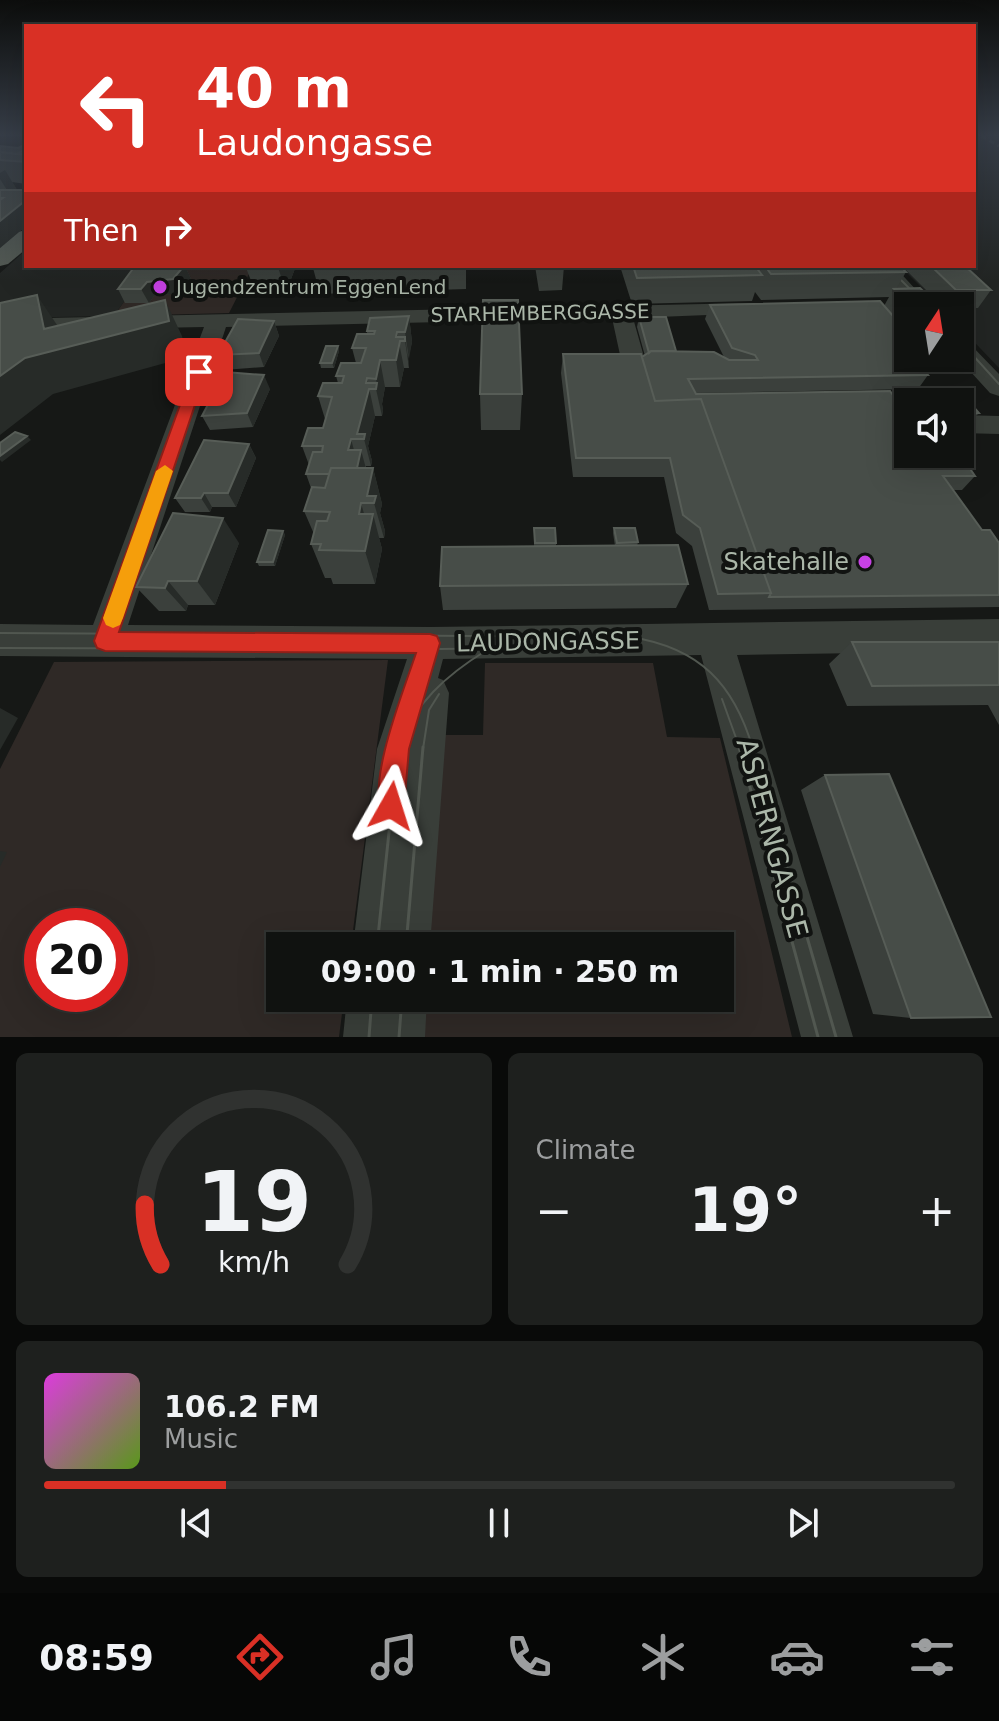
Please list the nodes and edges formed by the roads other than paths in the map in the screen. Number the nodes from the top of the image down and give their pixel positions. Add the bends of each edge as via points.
1 (24, 239) edge
2 (0, 259) edge
3 (885, 268) edge
4 (908, 292) edge
5 (769, 309) edge
6 (621, 312) junction
7 (217, 320) junction
8 (173, 321) junction
9 (0, 325) edge
10 (128, 345) edge
11 (974, 362) edge
12 (634, 364) edge
13 (999, 388) edge
14 (829, 400) edge
15 (894, 403) edge
16 (980, 425) edge
17 (999, 449) edge
18 (999, 635) edge
19 (0, 640) edge
20 (715, 640) junction
21 (105, 641) junction
22 (430, 643) junction
23 (378, 932) edge
24 (407, 932) edge
25 (371, 1012) edge
26 (401, 1012) edge
27 (369, 1037) edge
28 (399, 1037) edge
29 (827, 1037) edge

1 - 2 main road
3 - 4 street
5 - 6 street, STARHEMBERGGASSE
6 - 7 street, STARHEMBERGGASSE
6 - 12 street
7 - 8 street, STARHEMBERGGASSE
7 - 21 street
8 - 9 street, STARHEMBERGGASSE via 81,334
8 - 10 street, STARHEMBERGGASSE via 158,334
11 - 13 street
14 - 15 street
16 - 17 street
18 - 20 street, LAUDONGASSE
19 - 21 street, LAUDONGASSE
20 - 22 street, LAUDONGASSE
20 - 29 street, ASPERNGASSE
21 - 22 street, LAUDONGASSE
22 - 23 street via 397,749
22 - 24 street
25 - 27 street
26 - 28 street

